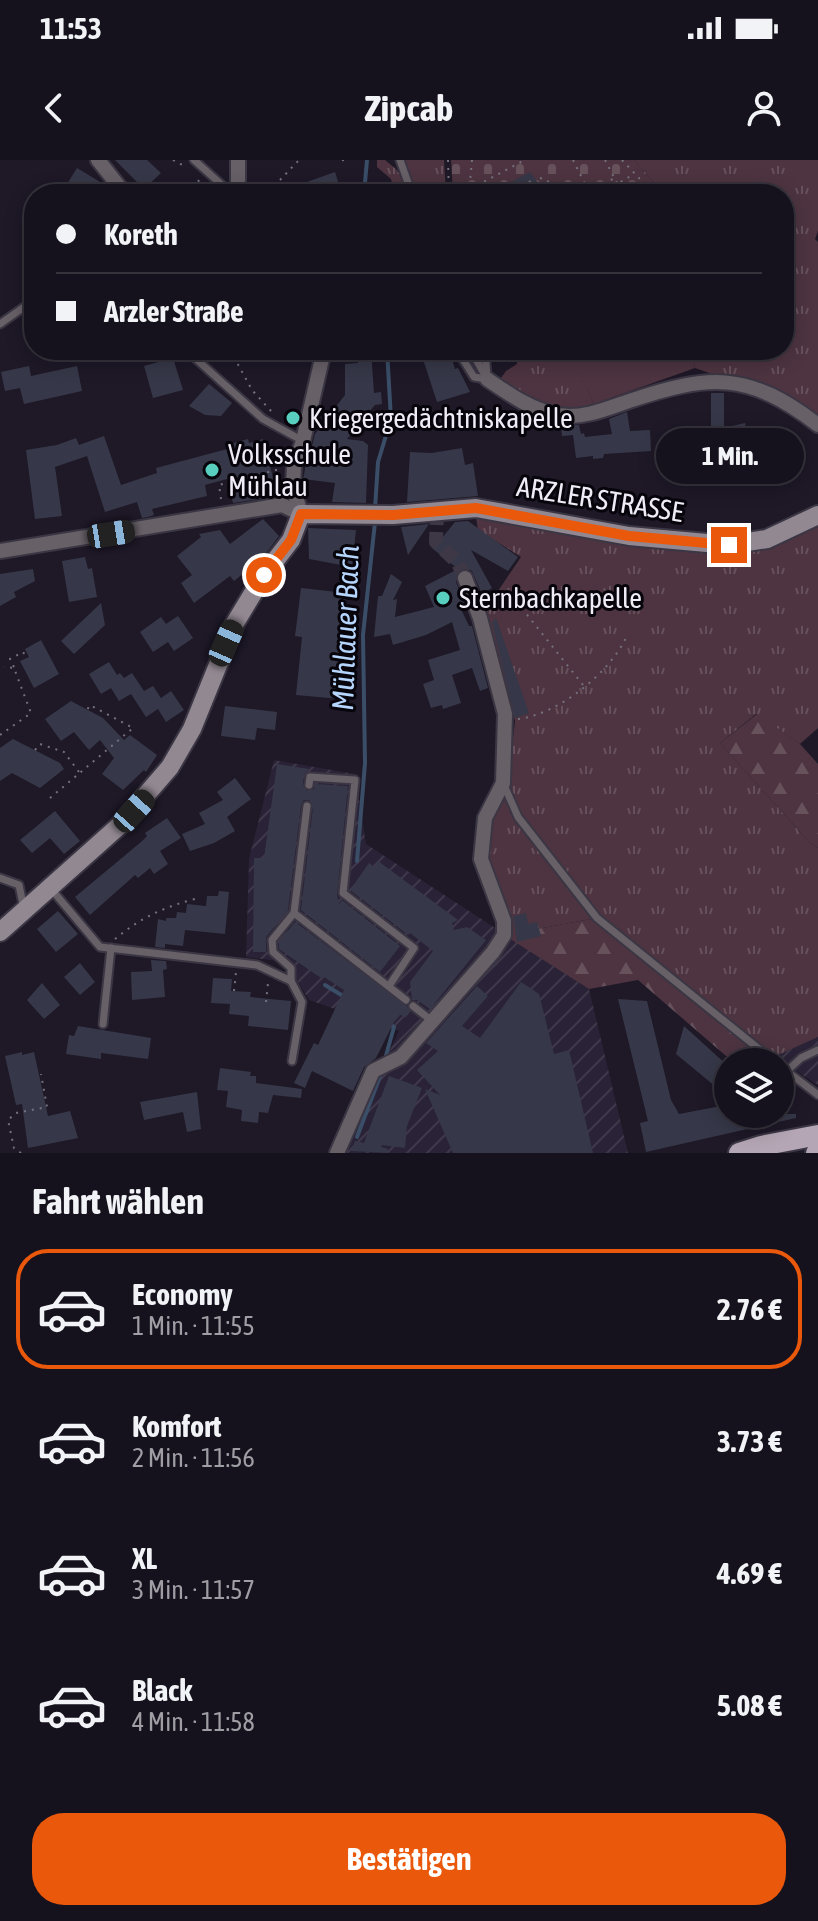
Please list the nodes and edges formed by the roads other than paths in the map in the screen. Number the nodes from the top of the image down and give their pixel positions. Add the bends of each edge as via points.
1 (98, 160) edge
2 (194, 160) edge
3 (238, 160) edge
4 (400, 160) edge
5 (117, 184) edge
6 (220, 184) edge
7 (236, 184) edge
8 (408, 184) edge
9 (24, 307) edge
10 (0, 324) edge
11 (197, 360) edge
12 (322, 360) edge
13 (463, 360) edge
14 (477, 360) edge
15 (486, 360) edge
16 (487, 379) junction
17 (818, 425) edge
18 (303, 441) junction
19 (301, 514) junction
20 (818, 515) edge
21 (0, 551) edge
22 (465, 578) tunnel mouth
23 (503, 783) junction
24 (309, 785) dead end
25 (307, 806) dead end
26 (0, 878) edge
27 (51, 888) junction
28 (24, 911) junction
29 (294, 913) junction
30 (0, 932) edge
31 (108, 948) junction
32 (291, 981) junction
33 (389, 986) junction
34 (432, 1021) junction
35 (103, 1024) dead end
36 (759, 1048) edge
37 (818, 1050) edge
38 (292, 1061) dead end
39 (794, 1061) edge
40 (794, 1076) edge
41 (818, 1095) edge
42 (818, 1135) edge
43 (337, 1153) edge
44 (739, 1153) edge

1 - 5 street
2 - 6 lane
3 - 7 street
4 - 8 lane
9 - 10 lane
11 - 18 lane via 263,419
12 - 18 street
13 - 16 lane via 474,377
14 - 16 lane
15 - 16 lane
16 - 17 street via 528,405 568,416 599,412 683,384 735,384 767,393
18 - 19 street via 293,487
19 - 20 main road, ARZLER STRASSE via 393,515 463,508 629,536 729,545 767,539
19 - 21 street via 282,505
19 - 27 main road via 291,540 235,623 192,729 170,767 134,811
22 - 23 street via 485,633 505,721
23 - 34 street via 485,818 481,859 504,921 504,935
23 - 36 lane via 518,817 597,918
24 - 33 lane via 310,777 355,780 343,893 414,948
25 - 29 lane
26 - 28 lane via 19,885
27 - 28 main road
27 - 31 lane via 100,947
28 - 30 main road
29 - 32 lane via 272,940 273,952 291,968
29 - 33 lane
31 - 32 lane via 257,965
31 - 35 lane
32 - 38 lane via 302,1002
33 - 34 lane
34 - 43 street via 401,1057 373,1071
37 - 39 lane
40 - 41 lane
42 - 44 main road

